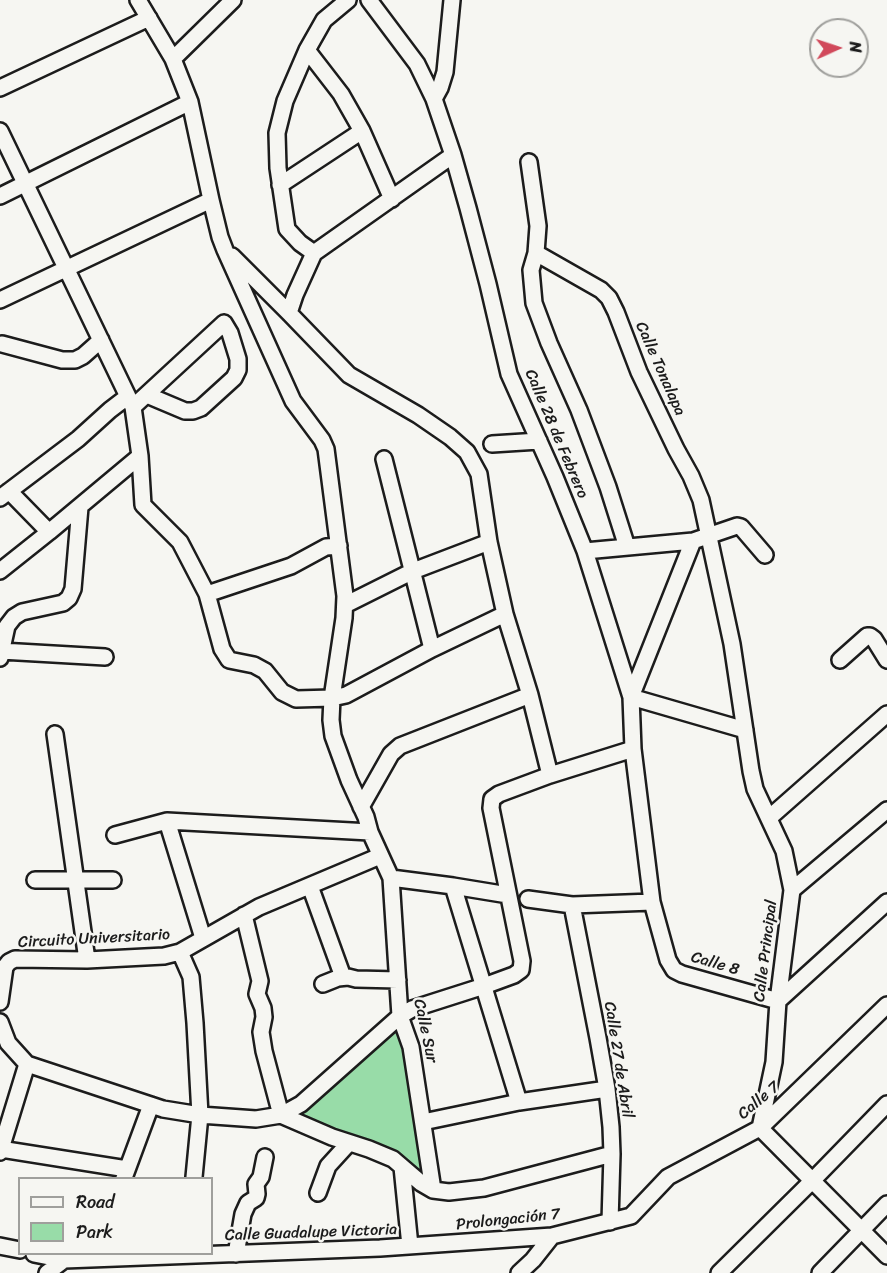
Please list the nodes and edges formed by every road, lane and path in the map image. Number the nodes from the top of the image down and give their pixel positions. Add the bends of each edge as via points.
1 (138, 0) edge
2 (233, 0) edge
3 (348, 0) edge
4 (369, 0) edge
5 (452, 0) edge
6 (148, 18) junction
7 (307, 50) junction
8 (173, 59) junction
9 (0, 88) edge
10 (434, 99) junction
11 (190, 102) junction
12 (0, 131) edge
13 (362, 131) junction
14 (453, 155) junction
15 (529, 162) dead end
16 (25, 184) junction
17 (280, 185) junction
18 (0, 196) edge
19 (392, 199) junction
20 (211, 200) junction
21 (225, 250) junction
22 (315, 253) junction
23 (536, 253) junction
24 (66, 268) junction
25 (0, 300) edge
26 (289, 313) junction
27 (101, 340) junction
28 (2, 344) dead end
29 (147, 395) junction
30 (130, 402) junction
31 (539, 441) junction
32 (492, 444) dead end
33 (140, 456) junction
34 (384, 459) dead end
35 (5, 495) edge
36 (80, 507) junction
37 (49, 532) junction
38 (709, 535) junction
39 (693, 541) junction
40 (489, 542) junction
41 (339, 546) junction
42 (627, 547) junction
43 (585, 551) junction
44 (765, 555) dead end
45 (0, 571) edge
46 (413, 571) junction
47 (207, 594) junction
48 (345, 605) junction
49 (505, 614) junction
50 (432, 650) junction
51 (1, 654) edge
52 (105, 657) dead end
53 (840, 660) dead end
54 (887, 660) edge
55 (530, 695) junction
56 (631, 697) junction
57 (332, 698) junction
58 (887, 714) edge
59 (745, 730) junction
60 (55, 734) dead end
61 (633, 749) junction
62 (550, 775) junction
63 (361, 807) junction
64 (887, 810) edge
65 (769, 818) junction
66 (167, 821) junction
67 (370, 832) junction
68 (115, 835) dead end
69 (380, 856) junction
70 (391, 878) junction
71 (35, 880) dead end
72 (75, 880) junction
73 (112, 880) dead end
74 (310, 886) junction
75 (453, 886) junction
76 (792, 890) junction
77 (507, 896) junction
78 (528, 899) dead end
79 (652, 902) junction
80 (887, 902) edge
81 (572, 904) junction
82 (244, 915) junction
83 (203, 938) junction
84 (180, 952) junction
85 (87, 960) junction
86 (343, 977) junction
87 (398, 980) junction
88 (323, 984) dead end
89 (484, 986) junction
90 (778, 1001) junction
91 (0, 1002) edge
92 (887, 1005) edge
93 (400, 1016) junction
94 (0, 1022) edge
95 (27, 1064) junction
96 (607, 1089) junction
97 (519, 1102) junction
98 (887, 1104) edge
99 (151, 1105) junction
100 (200, 1115) junction
101 (282, 1115) junction
102 (423, 1122) junction
103 (760, 1128) junction
104 (349, 1143) junction
105 (0, 1150) edge
106 (612, 1154) junction
107 (265, 1157) dead end
108 (402, 1167) junction
109 (125, 1174) edge
110 (194, 1177) edge
111 (812, 1181) junction
112 (433, 1190) junction
113 (318, 1193) dead end
114 (887, 1204) edge
115 (610, 1222) junction
116 (861, 1230) junction
117 (552, 1236) junction
118 (0, 1246) edge
119 (410, 1246) junction
120 (18, 1250) edge
121 (213, 1254) edge
122 (236, 1254) junction
123 (39, 1255) edge
124 (165, 1255) edge
125 (94, 1256) edge
126 (887, 1256) edge
127 (64, 1260) junction
128 (532, 1266) edge
129 (47, 1273) edge
130 (519, 1273) edge
131 (719, 1273) edge
132 (820, 1273) edge

1 - 6 street
2 - 8 street
3 - 7 street via 324,20
4 - 10 street, Calle 28 de Febrero via 417,64
5 - 10 street via 445,72
6 - 8 street
6 - 9 street
7 - 13 street via 341,94
7 - 17 street via 285,102 277,133
8 - 11 street
10 - 14 street, Calle 28 de Febrero
11 - 16 street
11 - 20 street
12 - 16 street
13 - 17 street
13 - 19 street
14 - 19 street
14 - 31 street, Calle 28 de Febrero via 509,374
15 - 23 street via 538,226
16 - 18 street
16 - 24 street
17 - 22 street via 287,229
19 - 22 street
20 - 21 street
20 - 24 street
21 - 26 street
21 - 41 street via 293,401 326,448
22 - 26 street
23 - 38 street, Calle Tonalapa via 609,298 639,372 691,476
23 - 42 street via 531,270 534,303 579,410
24 - 25 street
24 - 27 street
26 - 40 street via 349,375 418,415 467,452 479,474
27 - 28 street via 75,360
27 - 30 street
29 - 29 street via 193,411 234,378 238,359 224,323
29 - 30 street
30 - 33 street
30 - 35 street via 110,410
31 - 32 street
31 - 43 street, Calle 28 de Febrero
33 - 36 street
33 - 47 street via 143,505 180,542
34 - 46 street
35 - 37 street
36 - 37 street
36 - 51 street via 69,598 14,617 7,626
37 - 45 street
38 - 39 street
38 - 44 street via 741,527
38 - 59 street, Calle Principal
39 - 42 street
39 - 56 street
40 - 46 street
40 - 49 street
41 - 47 street via 326,547 291,566
41 - 48 street
42 - 43 street
43 - 56 street, Calle 28 de Febrero
46 - 48 street
46 - 50 street
47 - 57 street via 222,649 230,660 265,671 282,692 296,699
48 - 57 street
49 - 50 street
49 - 55 street
50 - 57 street via 346,695
51 - 52 street
53 - 54 street via 867,636 874,639
55 - 62 street
55 - 63 street via 400,746
56 - 59 street
56 - 61 street, Calle 28 de Febrero
57 - 63 street via 333,736
58 - 65 street
59 - 65 street, Calle Principal via 755,789
60 - 72 street
61 - 62 street
61 - 79 street, Calle 28 de Febrero
62 - 77 street via 492,799
63 - 67 street
64 - 76 street
65 - 76 street, Calle Principal via 784,851
66 - 67 street
66 - 68 street
66 - 83 street
67 - 69 street
69 - 70 street
69 - 74 street, Circuito Universitario
70 - 75 street
70 - 87 street, Calle Sur
71 - 72 street
72 - 73 street
72 - 85 street
74 - 82 street, Circuito Universitario
74 - 86 street
75 - 77 street
75 - 89 street
76 - 90 street, Calle Principal
77 - 89 street via 521,970
78 - 81 street
79 - 81 street
79 - 90 street, Calle 8 via 674,970
80 - 90 street
81 - 96 street, Calle 27 de Abril
82 - 83 street, Circuito Universitario
82 - 101 street via 261,981 258,994 264,1017 264,1051
83 - 84 street, Circuito Universitario
84 - 85 street, Circuito Universitario via 164,957
84 - 100 street via 191,977
85 - 91 street, Circuito Universitario via 15,959 5,967
86 - 87 street
86 - 88 street
87 - 93 street, Calle Sur
89 - 93 street via 421,1005
89 - 97 street
90 - 103 street, Calle Principal via 774,1062
92 - 103 street, Calle 7
93 - 101 street via 301,1104
93 - 102 street, Calle Sur via 411,1047
94 - 95 street via 8,1043
95 - 99 street
95 - 105 street
96 - 97 street
96 - 106 street, Calle 27 de Abril
97 - 102 street
98 - 111 street
99 - 100 street
99 - 109 street
100 - 101 street via 256,1119
100 - 110 street
101 - 104 street
102 - 112 street, Calle Sur
103 - 111 street
103 - 115 street, Calle 7 via 668,1177 632,1216
104 - 108 street via 385,1155
104 - 113 street via 328,1166
105 - 109 street
106 - 112 street via 484,1188
106 - 115 street, Calle 27 de Abril
107 - 122 street via 256,1198 248,1203 243,1214
108 - 112 street
108 - 119 street
111 - 116 street
111 - 131 street
114 - 116 street
115 - 117 street, Prolongación 7
116 - 126 street
116 - 132 street
117 - 119 street, Prolongación 7
117 - 128 street
118 - 120 street
119 - 122 street, Calle Guadalupe Victoria
121 - 122 street, Calle Guadalupe Victoria
123 - 127 street, Calle Guadalupe Victoria
124 - 125 street, Calle Guadalupe Victoria
125 - 127 street, Calle Guadalupe Victoria
127 - 129 street
128 - 130 street

